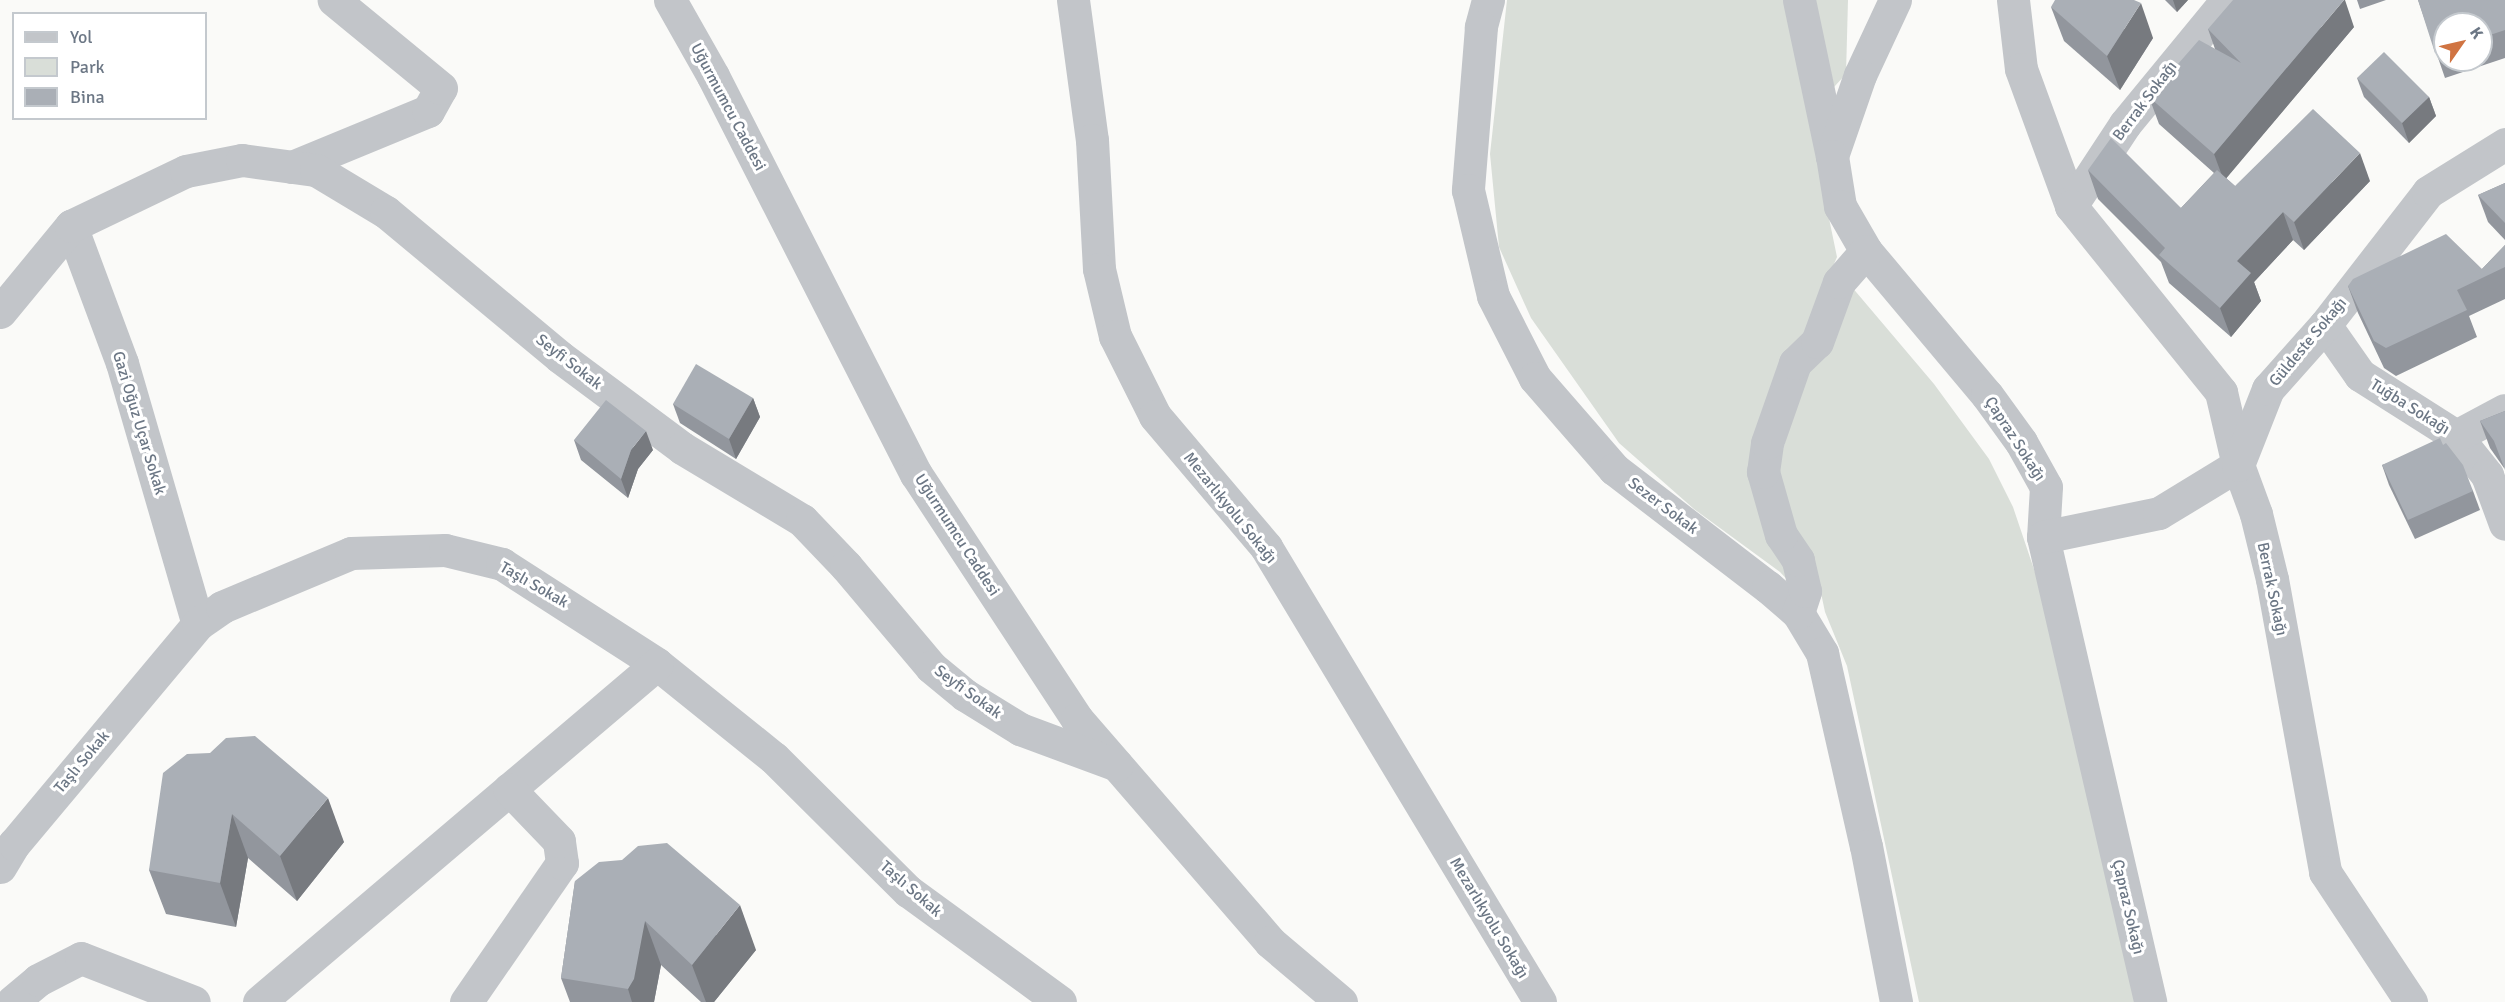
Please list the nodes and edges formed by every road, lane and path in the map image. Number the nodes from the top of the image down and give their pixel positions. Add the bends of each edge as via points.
1 (334, 0) edge
2 (670, 0) edge
3 (1073, 0) edge
4 (1488, 0) edge
5 (1799, 0) edge
6 (1895, 0) edge
7 (2013, 0) edge
8 (2227, 0) edge
9 (2505, 144) edge
10 (1832, 156) junction
11 (292, 167) junction
12 (2070, 206) junction
13 (72, 226) junction
14 (1866, 251) junction
15 (0, 312) edge
16 (2325, 325) junction
17 (2505, 410) edge
18 (2456, 436) junction
19 (2238, 465) junction
20 (2505, 524) edge
21 (2043, 537) junction
22 (1798, 614) junction
23 (198, 624) junction
24 (657, 664) junction
25 (1117, 765) junction
26 (509, 789) junction
27 (0, 867) edge
28 (12, 1002) edge
29 (194, 1002) edge
30 (259, 1002) edge
31 (466, 1002) edge
32 (1060, 1002) edge
33 (1341, 1002) edge
34 (1540, 1002) edge
35 (1896, 1002) edge
36 (2150, 1002) edge
37 (2411, 1002) edge

1 - 11 street via 441,88 428,111
2 - 25 street, Uğurmumcu Caddesi via 713,76 916,474 1077,719
3 - 34 street, Mezarlıkyolu Sokağı via 1092,140 1099,269 1115,336 1155,416 1266,547
4 - 22 street, Sezer Sokak via 1481,27 1468,190 1498,307 1535,378 1614,469
5 - 10 street
6 - 10 street, Çapraz Sokağı via 1860,75
7 - 12 street, Berrak Sokağı via 2021,69
8 - 12 street, Berrak Sokağı via 2125,124
9 - 16 street, Güldeste Sokağı via 2428,192
10 - 14 street, Çapraz Sokağı via 1840,206
11 - 13 street, Seyfi Sokak via 242,160 186,171
11 - 25 street, Seyfi Sokak via 316,170 386,212 560,357 682,448 802,520 931,667 965,695 1020,729
12 - 19 street, Berrak Sokağı via 2221,392
13 - 15 street, Seyfi Sokak
13 - 23 street, Gazi Oğuz Uçar Sokak via 122,363
14 - 21 street, Çapraz Sokağı via 1956,357 2021,442 2046,487
14 - 22 street via 1839,282 1817,342 1795,363 1767,443 1763,472 1781,535 1798,560 1805,591
16 - 18 street, Tuğba Sokağı via 2360,375
16 - 19 street, Güldeste Sokağı via 2268,389
17 - 18 street
18 - 20 street, Tuğba Sokağı via 2487,475
19 - 21 street via 2159,513
19 - 37 street, Berrak Sokağı via 2256,514 2272,579 2325,872
21 - 36 street, Çapraz Sokağı
22 - 35 street, Sezer Sokak via 1824,663
23 - 24 street, Taşlı Sokak via 222,607 351,553 445,550 502,564
23 - 27 street, Taşlı Sokak via 14,844
24 - 26 street
24 - 32 street, Taşlı Sokak via 774,758 908,891
25 - 33 street, Uğurmumcu Caddesi via 1270,942
26 - 30 street
26 - 31 street via 559,841 562,863
28 - 29 street via 38,980 81,958

